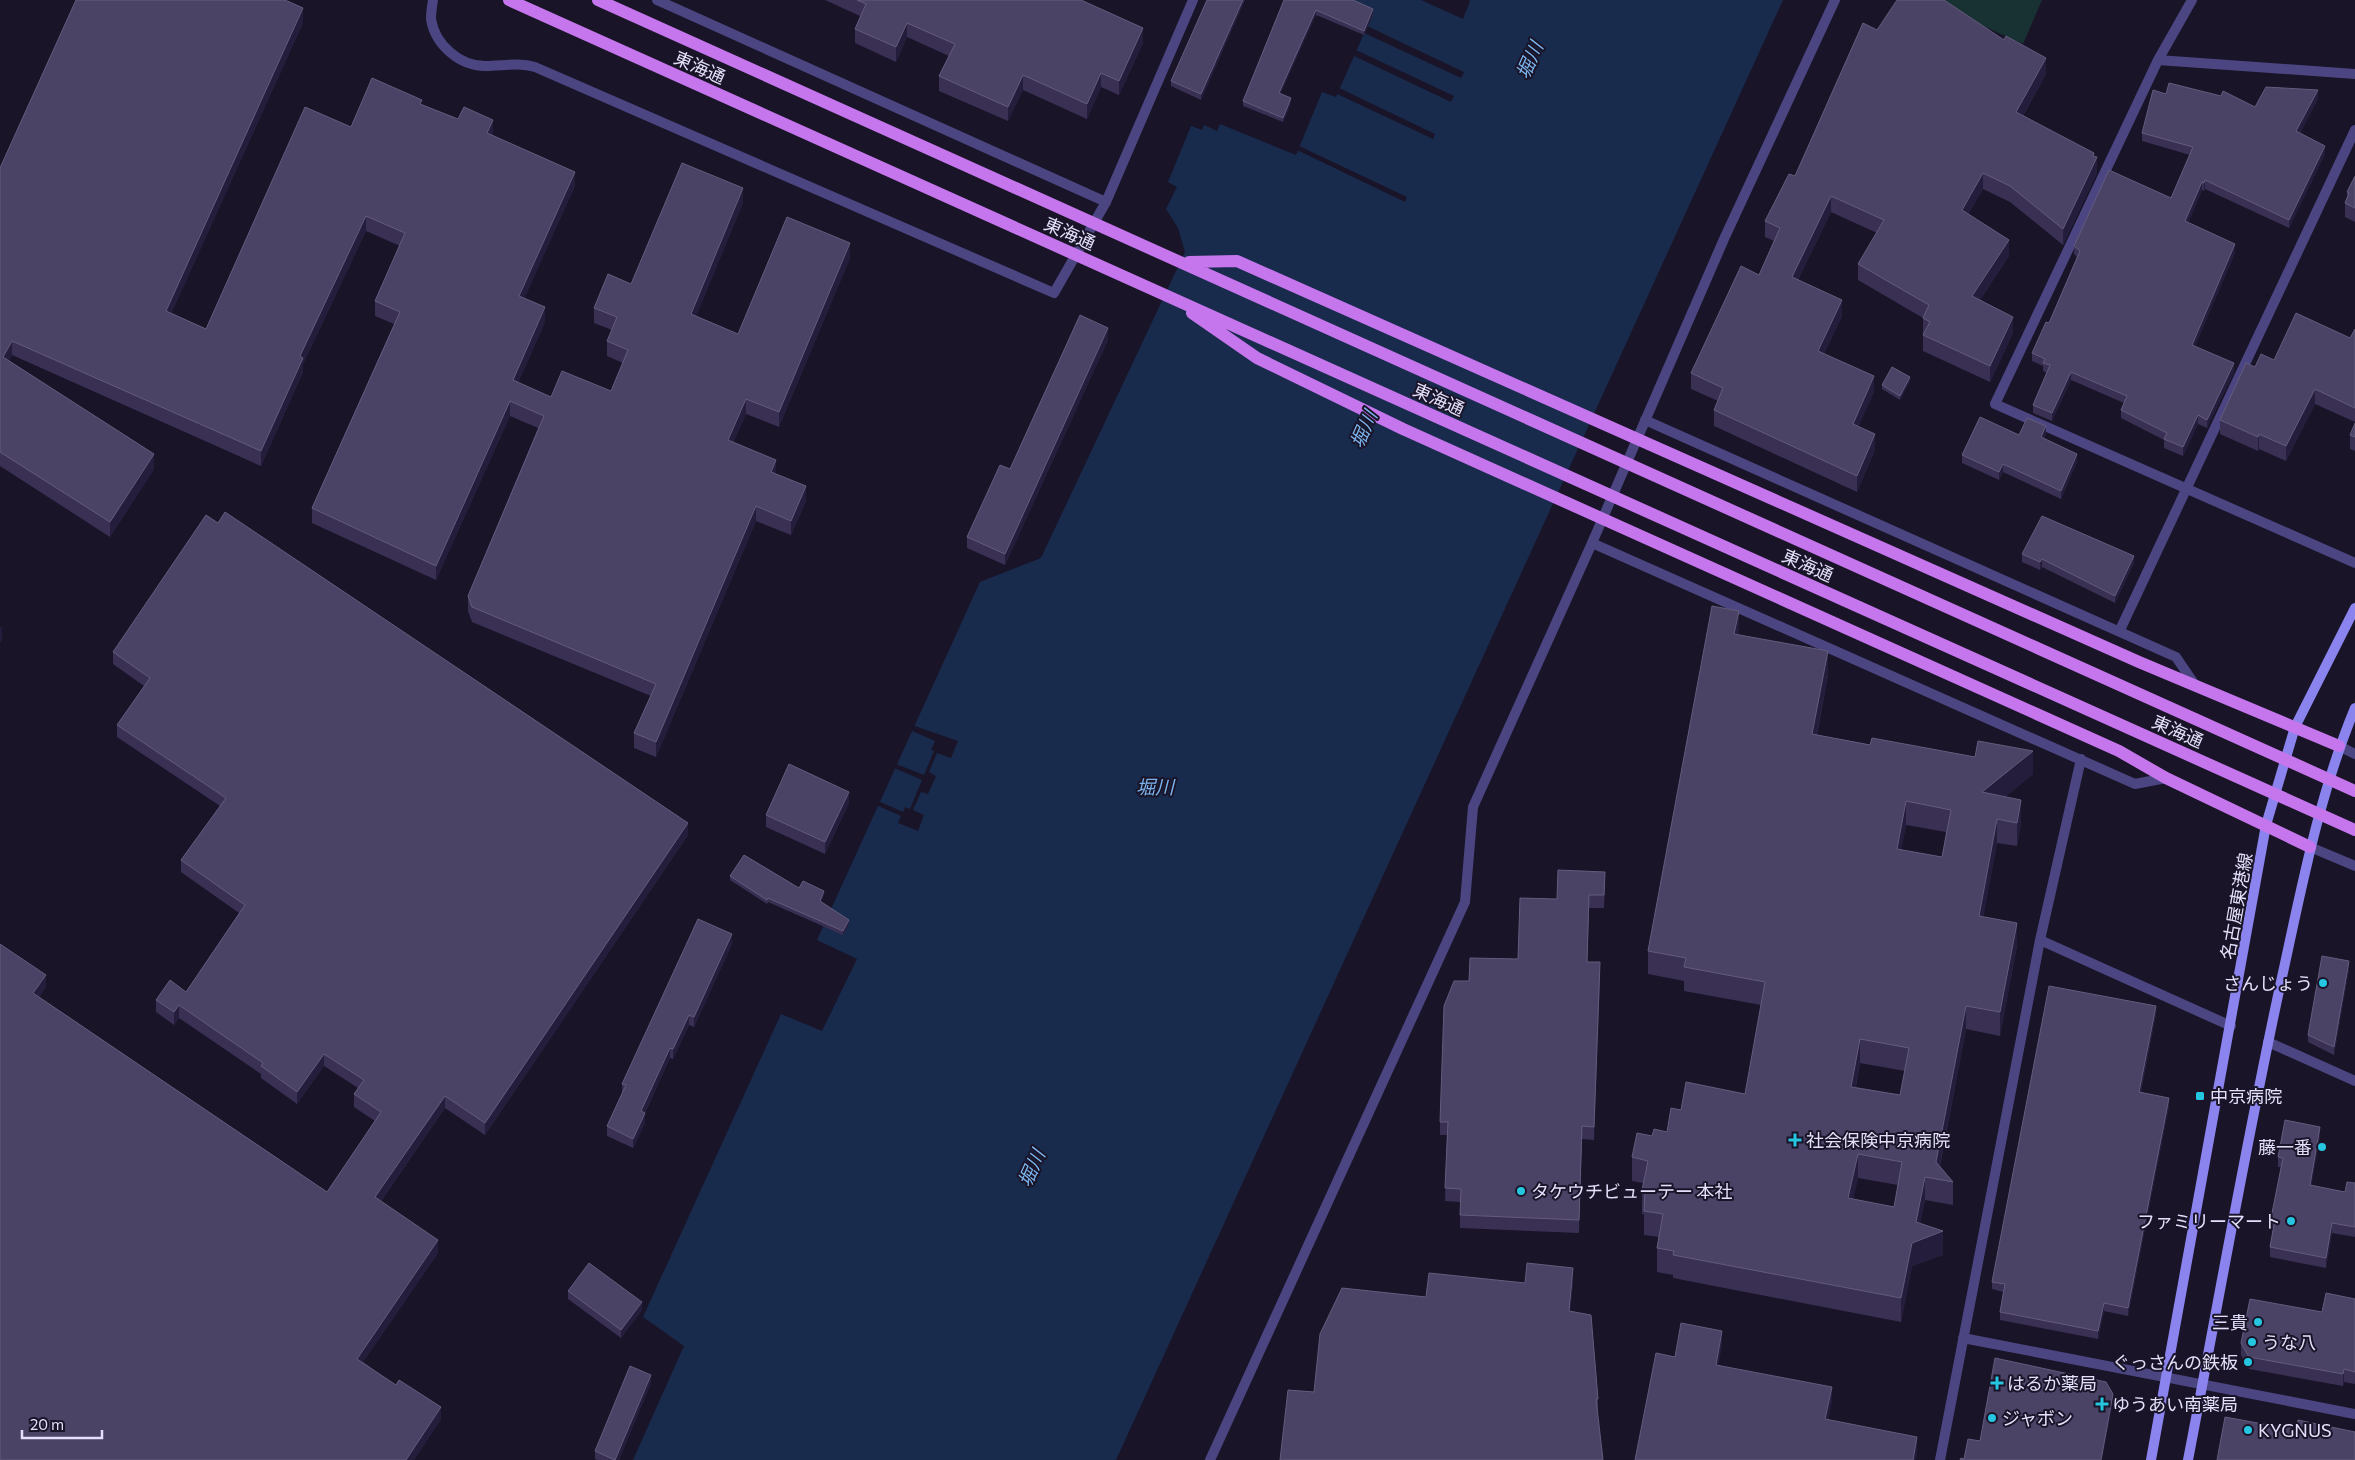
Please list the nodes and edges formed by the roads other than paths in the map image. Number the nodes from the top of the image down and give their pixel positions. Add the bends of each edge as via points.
1 (433, 0) edge
2 (508, 0) edge
3 (598, 0) edge
4 (657, 0) edge
5 (1193, 0) edge
6 (1835, 0) edge
7 (2192, 0) edge
8 (2158, 60) junction
9 (2355, 74) edge
10 (2355, 130) edge
11 (1106, 202) junction
12 (1184, 262) junction
13 (1163, 294) junction
14 (1646, 420) junction
15 (2187, 489) junction
16 (1592, 543) junction
17 (2355, 563) edge
18 (2355, 608) edge
19 (2120, 630) junction
20 (2194, 684) junction
21 (2355, 708) edge
22 (2295, 727) junction
23 (2339, 746) junction
24 (2355, 754) edge
25 (2081, 759) junction
26 (2166, 778) junction
27 (2355, 791) edge
28 (2266, 825) junction
29 (2355, 830) edge
30 (2310, 846) junction
31 (2355, 866) edge
32 (2040, 940) junction
33 (2231, 1026) junction
34 (2268, 1042) junction
35 (2355, 1081) edge
36 (1963, 1338) junction
37 (2167, 1378) junction
38 (2203, 1385) junction
39 (2355, 1414) edge
40 (1210, 1460) edge
41 (1940, 1460) edge
42 (2151, 1460) edge
43 (2188, 1460) edge

1 - 11 street via 431,19 436,37 450,53 468,64 521,63 535,67 1054,293
2 - 13 main road, 東海通
3 - 12 main road, 東海通
4 - 11 street
5 - 11 street
6 - 14 street via 1724,239
7 - 8 street
8 - 9 street
8 - 15 street via 1995,404
10 - 15 street
12 - 20 main road via 1237,261
12 - 27 main road, 東海通
13 - 26 main road via 1257,358 1403,428 2119,751
13 - 29 main road, 東海通
14 - 16 street
14 - 19 street
15 - 17 street
15 - 19 street
16 - 25 street
16 - 40 street via 1473,807 1465,902
18 - 22 main road, 名古屋東港線
19 - 20 street via 2176,657
20 - 22 main road
21 - 23 main road
22 - 23 main road
22 - 28 main road, 名古屋東港線
23 - 24 street
23 - 30 main road
25 - 26 street via 2135,784
25 - 32 street
26 - 28 main road
28 - 30 main road
28 - 33 main road, 名古屋東港線
30 - 31 street
30 - 34 main road
32 - 33 street
32 - 36 street
33 - 37 main road, 名古屋東港線
34 - 35 street
34 - 38 main road
36 - 37 street
36 - 41 street
37 - 38 street
37 - 42 main road, 名古屋東港線
38 - 39 street
38 - 43 main road

